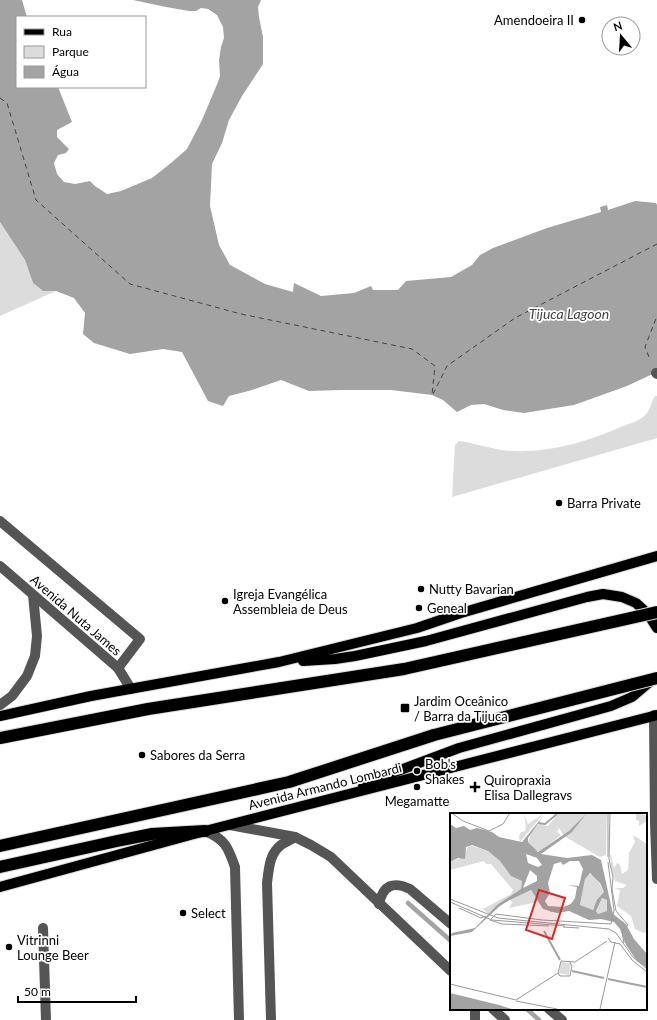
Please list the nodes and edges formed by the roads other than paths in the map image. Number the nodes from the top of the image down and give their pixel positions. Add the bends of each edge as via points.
1 (0, 521) edge
2 (657, 556) edge
3 (0, 566) edge
4 (33, 595) junction
5 (657, 612) edge
6 (657, 628) edge
7 (279, 662) junction
8 (118, 668) junction
9 (657, 673) edge
10 (657, 678) edge
11 (131, 689) junction
12 (0, 706) edge
13 (656, 715) edge
14 (0, 716) edge
15 (0, 738) edge
16 (328, 800) junction
17 (230, 824) junction
18 (205, 831) junction
19 (296, 837) junction
20 (0, 846) edge
21 (0, 867) edge
22 (657, 879) edge
23 (0, 886) edge
24 (379, 904) junction
25 (450, 923) edge
26 (43, 928) dead end
27 (450, 970) edge
28 (475, 1010) edge
29 (494, 1010) edge
30 (550, 1010) edge
31 (46, 1020) edge
32 (239, 1020) edge
33 (271, 1020) edge
34 (476, 1020) edge
35 (505, 1020) edge
36 (562, 1020) edge

1 - 8 street via 140,639
2 - 7 main road via 416,628
3 - 4 street, Avenida Nuta James
4 - 8 street, Avenida Nuta James
4 - 12 street via 37,636 35,656 27,676 12,696
5 - 15 highway, bridge via 404,669 148,709
6 - 7 main road via 648,614 636,603 622,597 603,594 426,641 355,656
7 - 11 main road
8 - 11 street, Avenida Nuta James
9 - 16 main road via 632,697 611,706 459,748
10 - 20 highway, Avenida Armando Lombardi, bridge via 434,735 267,788
11 - 14 main road
13 - 16 main road, Avenida Armando Lombardi
13 - 22 street
16 - 17 main road, Avenida Armando Lombardi
17 - 18 main road, Avenida Armando Lombardi
17 - 19 street
18 - 21 highway via 145,836
18 - 23 main road, Avenida Armando Lombardi
18 - 32 street via 224,843 235,867
19 - 24 street via 331,857
19 - 33 street via 280,845 269,865 267,883
24 - 25 street via 387,887 403,886
24 - 27 street
26 - 31 street
28 - 34 street
29 - 35 street
30 - 36 street

